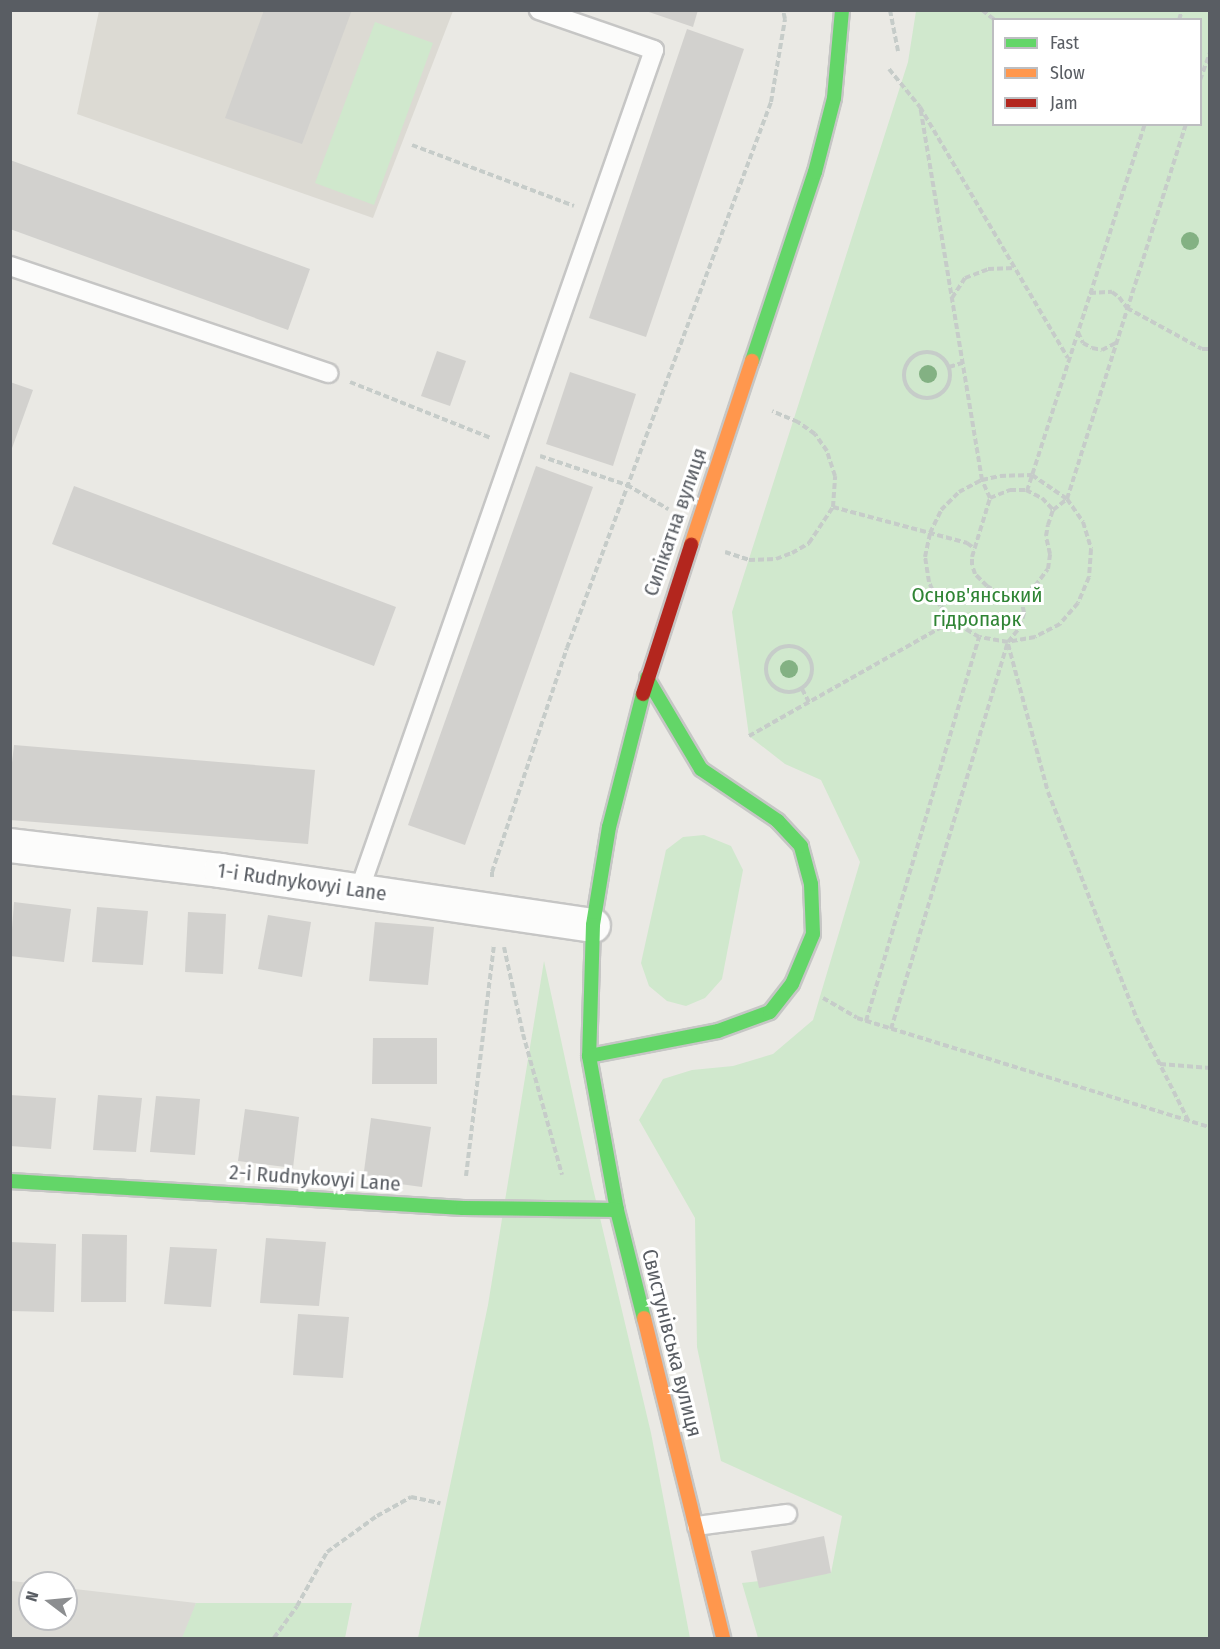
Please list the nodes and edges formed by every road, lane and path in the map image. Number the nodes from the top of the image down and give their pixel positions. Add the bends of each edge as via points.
1 (539, 10) edge
2 (783, 10) edge
3 (842, 10) edge
4 (890, 10) edge
5 (898, 51) dead end
6 (1209, 53) edge
7 (889, 69) dead end
8 (1202, 74) edge
9 (920, 106) junction
10 (1144, 126) edge
11 (1185, 126) edge
12 (412, 145) dead end
13 (597, 214) junction
14 (10, 266) edge
15 (1015, 268) junction
16 (1090, 293) junction
17 (952, 298) junction
18 (1127, 308) junction
19 (1077, 331) junction
20 (1116, 343) junction
21 (1209, 349) edge
22 (1069, 359) junction
23 (962, 363) junction
24 (948, 367) junction
25 (328, 373) joint
26 (772, 411) dead end
27 (515, 447) junction
28 (1032, 475) junction
29 (982, 480) junction
30 (627, 485) junction
31 (1028, 491) junction
32 (990, 498) junction
33 (1067, 500) junction
34 (833, 507) junction
35 (1053, 510) junction
36 (677, 514) dead end
37 (930, 532) junction
38 (974, 548) junction
39 (725, 552) dead end
40 (1015, 598) junction
41 (954, 620) junction
42 (979, 637) junction
43 (1008, 642) junction
44 (647, 678) junction
45 (802, 689) junction
46 (809, 702) junction
47 (749, 736) dead end
48 (10, 844) edge
49 (359, 891) junction
50 (498, 911) junction
51 (593, 925) junction
52 (792, 984) junction
53 (866, 1021) junction
54 (891, 1029) junction
55 (589, 1056) junction
56 (1160, 1064) junction
57 (1209, 1068) edge
58 (1189, 1122) junction
59 (1209, 1127) edge
60 (10, 1181) edge
61 (463, 1208) junction
62 (572, 1210) junction
63 (617, 1210) junction
64 (440, 1503) dead end
65 (787, 1514) dead end
66 (697, 1526) junction
67 (274, 1638) edge
68 (723, 1638) edge

1 - 13 lane via 654,50
2 - 30 path via 785,19 771,102
3 - 44 main road, Силікатна вулиця via 834,99 815,172
4 - 5 path
6 - 8 path
7 - 9 path
9 - 15 path
9 - 17 path
10 - 16 path
11 - 18 path
12 - 13 path
13 - 27 lane
14 - 25 lane
15 - 17 path via 988,269 965,278
15 - 22 path
16 - 18 path via 1112,292
16 - 19 path
17 - 23 path
18 - 20 path
18 - 21 path
19 - 20 path via 1083,344 1092,348 1102,350
19 - 22 path
20 - 33 path
22 - 28 path
23 - 24 path
23 - 29 path
24 - 24 path via 940,356 925,351 906,364 904,379 911,392 931,398 948,384
25 - 27 path
26 - 34 path via 807,428 827,451 835,476
27 - 30 path
27 - 49 lane
28 - 29 path
28 - 31 path
28 - 33 path
29 - 32 path
29 - 37 path via 959,492 941,510
30 - 36 path
30 - 50 path via 492,872
31 - 32 path via 1010,490
31 - 35 path
32 - 38 path
33 - 35 path
33 - 43 path via 1083,522 1091,549 1089,577 1078,603 1060,624 1035,637
34 - 37 path
34 - 39 path via 809,543 792,553 776,559 749,560
35 - 40 path via 1046,536 1048,569 1035,586
37 - 38 path
37 - 41 path via 925,557 929,582 940,606
38 - 40 path via 972,566 981,580 999,593
40 - 43 path via 1022,603 1024,613 1020,627
41 - 42 path
41 - 46 path
42 - 43 path
42 - 53 path
43 - 54 path
43 - 56 path via 1048,792 1137,1019
44 - 51 main road, Силікатна вулиця via 609,827
44 - 52 main road via 701,769 778,821 801,846 811,884 813,934
45 - 45 path via 813,672 809,656 796,647 780,648 766,667 769,681 786,693
45 - 46 path
46 - 47 path
48 - 49 street, 1-i Rudnykovyi Lane
49 - 50 street, 1-i Rudnykovyi Lane
50 - 51 street, 1-i Rudnykovyi Lane
50 - 61 path
50 - 62 path via 523,1034
51 - 55 main road, Силікатна вулиця
52 - 53 path
52 - 55 main road via 770,1012 718,1031
53 - 54 path
54 - 58 path
55 - 63 main road, Свистунівська вулиця
56 - 57 path
56 - 58 path
58 - 59 path
60 - 61 main road, 2-i Rudnykovyi Lane
61 - 62 main road, 2-i Rudnykovyi Lane
62 - 63 main road, 2-i Rudnykovyi Lane
63 - 66 main road, Свистунівська вулиця
64 - 67 path via 411,1497 327,1552
65 - 66 lane
66 - 68 main road, Свистунівська вулиця

